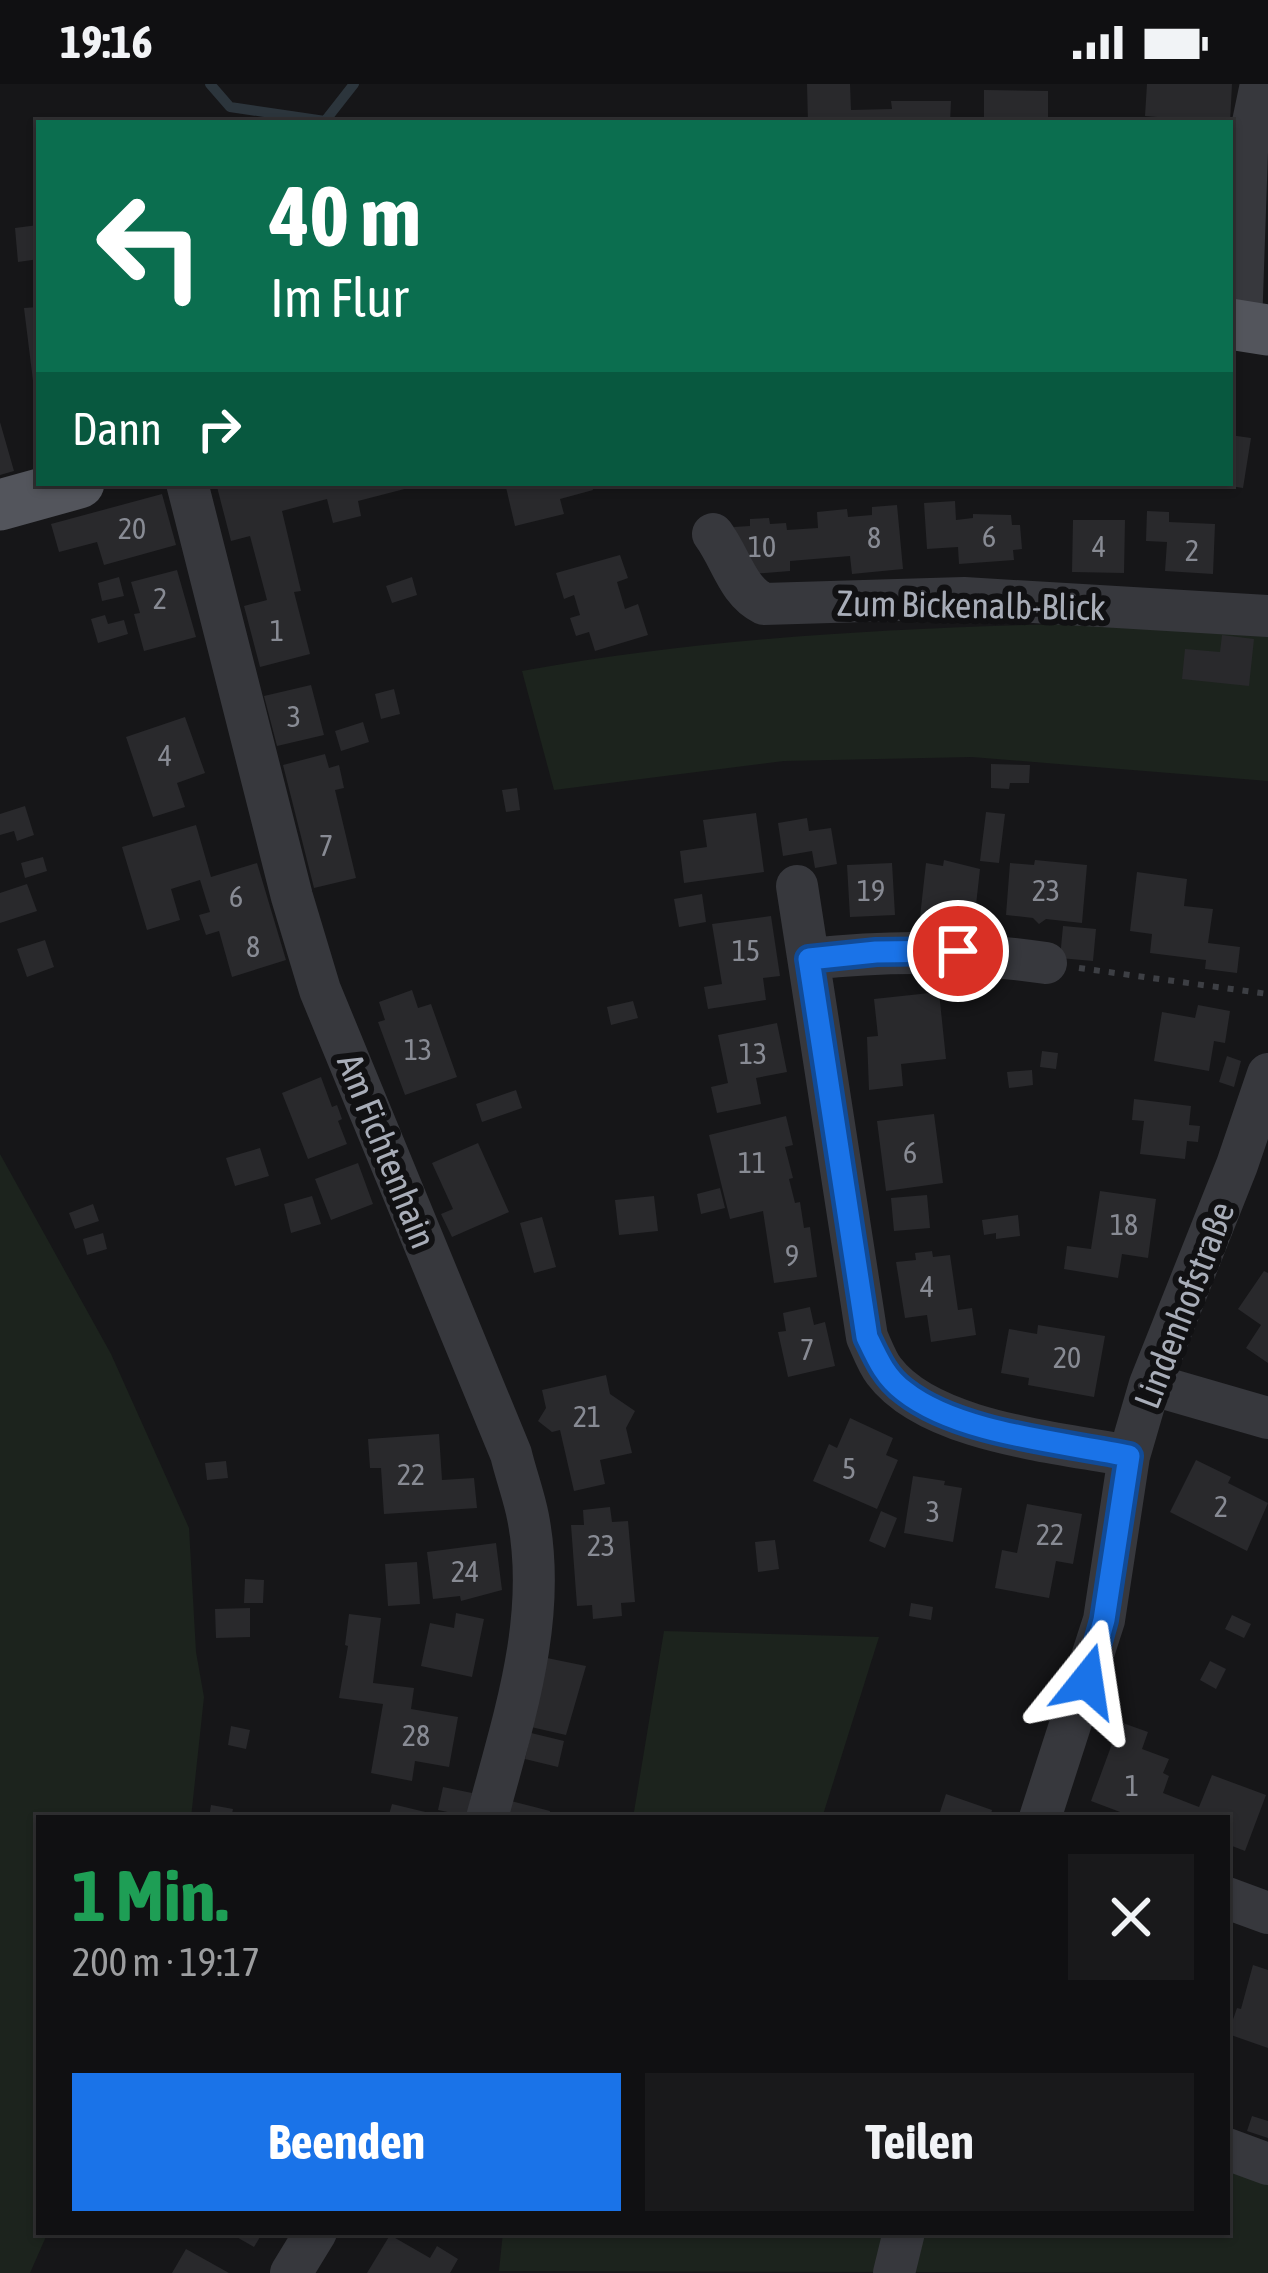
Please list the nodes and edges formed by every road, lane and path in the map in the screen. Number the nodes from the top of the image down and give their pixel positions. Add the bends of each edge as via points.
1 (1261, 84) edge
2 (1246, 327) edge
3 (68, 486) edge
4 (189, 486) edge
5 (0, 505) edge
6 (713, 534) dead end
7 (1268, 616) edge
8 (797, 886) dead end
9 (809, 959) junction
10 (1046, 963) joint
11 (1268, 994) edge
12 (1268, 1074) edge
13 (1150, 1384) junction
14 (1268, 1418) edge
15 (1129, 1456) junction
16 (488, 1815) edge
17 (1041, 1815) edge
18 (1230, 1899) edge
19 (1268, 1913) edge
20 (1230, 2150) edge
21 (1268, 2164) edge
22 (314, 2235) edge
23 (903, 2235) edge
24 (291, 2273) edge
25 (894, 2273) edge

1 - 2 street via 1247,151
3 - 5 main road
4 - 16 street, Am Fichtenhain via 320,991 511,1454 528,1519 532,1622
6 - 7 street, Zum Bickenalb-Blick via 747,595 764,604 964,598
8 - 9 street
9 - 10 street via 958,951
9 - 15 street via 867,1337 882,1370 933,1409
10 - 11 path
12 - 13 street, Lindenhofstraße
13 - 14 street
13 - 15 street, Lindenhofstraße
15 - 17 street, Lindenhofstraße via 1104,1620
18 - 19 street
20 - 21 street
22 - 24 street
23 - 25 street

